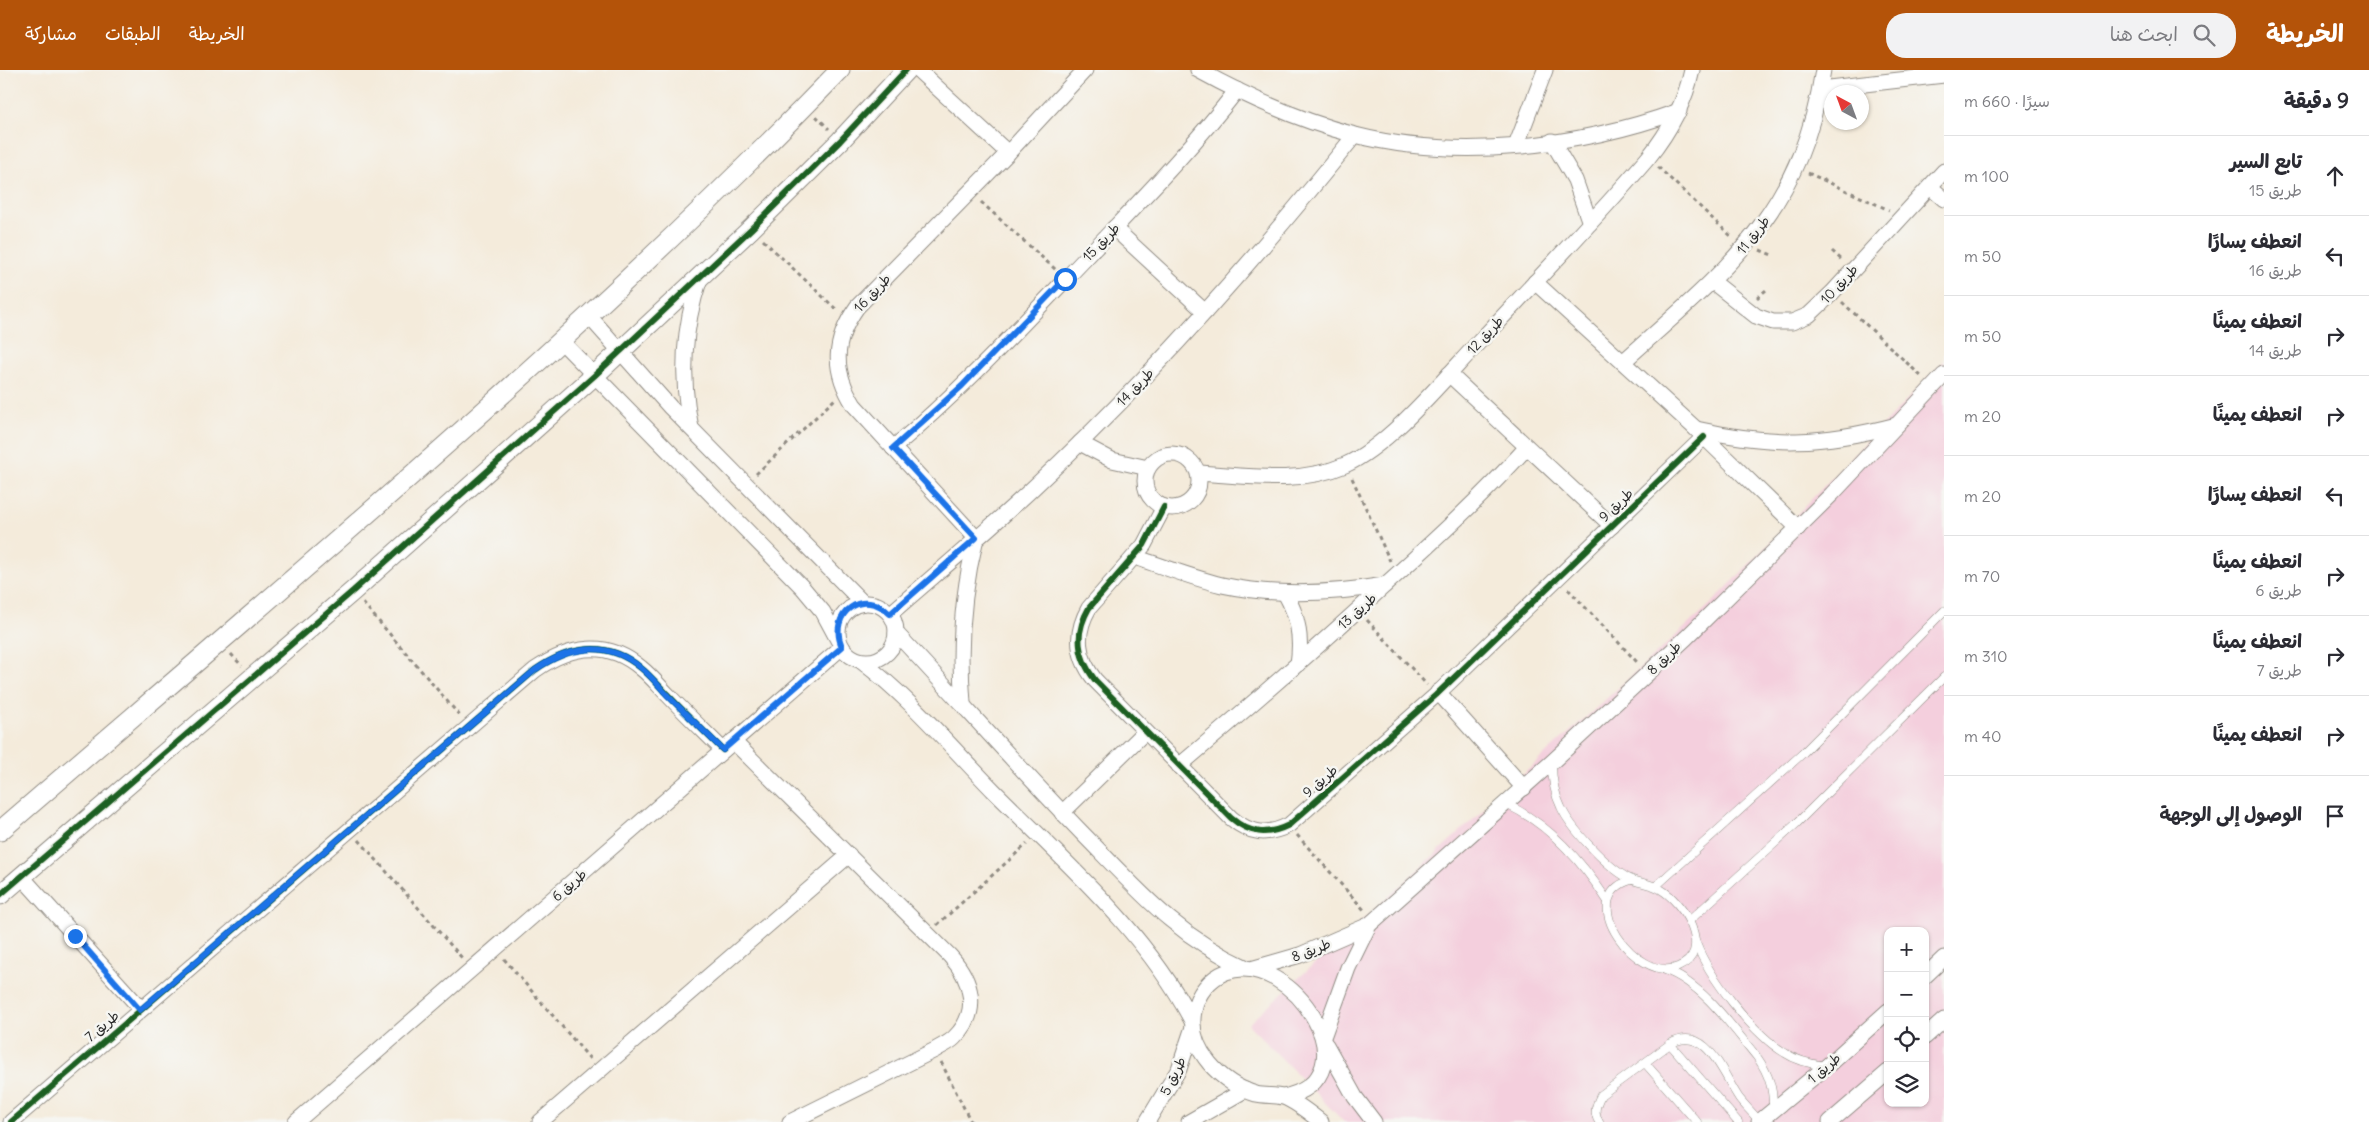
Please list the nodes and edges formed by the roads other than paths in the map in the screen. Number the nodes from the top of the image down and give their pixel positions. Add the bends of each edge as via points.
1 (840, 70) edge
2 (906, 70) edge
3 (918, 70) edge
4 (1085, 70) edge
5 (1198, 70) edge
6 (1545, 70) edge
7 (1692, 70) edge
8 (1823, 70) edge
9 (1944, 75) edge
10 (1820, 89) junction
11 (1237, 90) junction
12 (1679, 111) junction
13 (1355, 135) junction
14 (1552, 142) junction
15 (1516, 146) junction
16 (1008, 153) junction
17 (1944, 171) edge
18 (1930, 187) junction
19 (1944, 199) edge
20 (1590, 223) junction
21 (1114, 228) junction
22 (701, 276) junction
23 (1535, 282) junction
24 (1713, 282) junction
25 (1205, 312) junction
26 (588, 315) junction
27 (560, 340) junction
28 (620, 352) junction
29 (1623, 362) junction
30 (1449, 374) junction
31 (1944, 375) edge
32 (594, 376) junction
33 (1898, 425) junction
34 (691, 428) junction
35 (1700, 433) junction
36 (1080, 443) junction
37 (1527, 447) junction
38 (893, 448) junction
39 (1148, 468) junction
40 (1199, 474) junction
41 (1164, 507) junction
42 (1612, 526) junction
43 (1798, 528) junction
44 (976, 538) junction
45 (1135, 557) junction
46 (1391, 580) junction
47 (1285, 593) junction
48 (863, 603) junction
49 (1944, 612) edge
50 (890, 614) junction
51 (896, 633) junction
52 (840, 644) junction
53 (861, 661) junction
54 (1298, 664) junction
55 (1944, 677) edge
56 (1437, 694) junction
57 (963, 703) junction
58 (1145, 732) junction
59 (728, 746) junction
60 (1552, 762) junction
61 (1179, 766) junction
62 (1524, 788) junction
63 (1506, 804) junction
64 (1062, 813) junction
65 (0, 831) edge
66 (849, 855) junction
67 (22, 877) junction
68 (1631, 880) junction
69 (1656, 886) junction
70 (0, 895) edge
71 (1607, 900) junction
72 (1689, 921) junction
73 (1371, 923) junction
74 (1695, 940) junction
75 (1944, 958) edge
76 (1249, 968) junction
77 (1663, 969) junction
78 (1929, 972) edge
79 (140, 1010) junction
80 (1884, 1015) edge
81 (1944, 1020) edge
82 (1192, 1024) junction
83 (1929, 1033) edge
84 (1324, 1039) junction
85 (1670, 1044) junction
86 (1645, 1063) junction
87 (1827, 1066) junction
88 (1884, 1075) edge
89 (1245, 1090) junction
90 (1283, 1097) junction
91 (1773, 1110) junction
92 (11, 1122) edge
93 (296, 1122) edge
94 (540, 1122) edge
95 (790, 1122) edge
96 (1147, 1122) edge
97 (1190, 1122) edge
98 (1320, 1122) edge
99 (1374, 1122) edge
100 (1598, 1122) edge
101 (1697, 1122) edge
102 (1738, 1122) edge
103 (1759, 1122) edge
104 (1830, 1122) edge

1 - 26 street via 719,193
2 - 22 street via 840,141
3 - 16 street
4 - 16 street, طريق 16
5 - 11 street
6 - 15 street
7 - 12 street, طريق 12
8 - 10 street, طريق 11
9 - 10 street
10 - 24 street, طريق 11 via 1811,129 1782,196 1744,249
11 - 13 street via 1294,115
11 - 21 street, طريق 15 via 1190,147
12 - 14 street via 1616,132
12 - 20 street, طريق 12 via 1664,138
13 - 15 street via 1435,148
13 - 25 street, طريق 14 via 1288,218
14 - 15 street
14 - 20 street via 1575,180
16 - 38 street, طريق 16 via 867,296 848,320 838,356 844,390
17 - 18 street, طريق 10
18 - 19 street
18 - 24 street, طريق 10 via 1809,315 1792,322 1773,322 1756,316
20 - 23 street, طريق 12
21 - 25 street
21 - 38 street, طريق 15 via 962,386
22 - 28 street
22 - 34 street via 692,300 683,351 683,377
23 - 29 street
23 - 30 street, طريق 12
24 - 29 street, طريق 11
25 - 36 street, طريق 14
26 - 27 street
26 - 28 street
27 - 32 street
27 - 65 street via 492,403
28 - 32 street
28 - 34 street
29 - 35 street
30 - 37 street
30 - 40 street, طريق 12 via 1374,448 1345,465 1316,474 1285,478
31 - 33 street, طريق 8
32 - 52 street via 803,588 823,612
32 - 67 street via 353,591
33 - 35 street via 1818,441 1777,442
33 - 43 street, طريق 8
34 - 48 street
35 - 42 street, طريق 9
35 - 43 street
36 - 39 street via 1112,460
36 - 44 street, طريق 14
37 - 42 street
37 - 46 street, طريق 13 via 1485,492
38 - 44 street, طريق 16
39 - 40 street via 1154,460 1171,453 1188,458
39 - 41 street via 1145,477 1148,496
40 - 41 street via 1200,482 1194,498 1180,507
41 - 45 street, طريق 9 via 1152,533
42 - 56 street, طريق 9
43 - 60 street, طريق 8
44 - 50 street, طريق 14
44 - 57 street via 965,587 960,637
45 - 47 street via 1224,585
45 - 58 street, طريق 9 via 1089,608 1080,626 1078,645 1087,670
46 - 47 street via 1318,593
46 - 54 street, طريق 13
47 - 54 street via 1297,620
48 - 50 street via 878,605
48 - 52 street via 850,608 840,619
49 - 69 lane via 1802,754
50 - 51 street
51 - 53 street via 892,647 882,657
51 - 57 street
52 - 53 street via 853,658
52 - 59 street, طريق 6
53 - 82 street via 908,702 1141,943 1169,980
54 - 61 street, طريق 13
55 - 72 lane via 1822,798
56 - 61 street, طريق 9 via 1289,825 1278,831 1265,833 1241,826
56 - 62 street
57 - 64 street
58 - 61 street, طريق 9
58 - 64 street
59 - 66 street, طريق 7
59 - 79 street, طريق 7 via 640,667 621,655 598,649 575,650 553,657 349,828
59 - 93 street, طريق 6
60 - 62 street, طريق 8
60 - 68 lane via 1554,786 1567,818 1599,856
62 - 63 street, طريق 8
63 - 71 lane via 1553,834 1589,874
63 - 73 street, طريق 8
64 - 76 street via 1174,925 1202,945
66 - 94 street
66 - 95 street, طريق 7 via 963,970 970,987 971,1006 965,1024 954,1038
67 - 70 street
67 - 79 street
68 - 69 lane
68 - 71 lane via 1616,886
69 - 72 lane via 1679,904
71 - 77 lane via 1610,920 1622,942 1640,959
72 - 74 lane
73 - 76 street, طريق 8 via 1300,955
73 - 84 street, طريق 8 via 1348,968
74 - 77 lane via 1686,962 1679,967
74 - 87 lane via 1716,982 1774,1045 1799,1060
75 - 78 street
76 - 82 street via 1225,972 1212,980 1195,1005
76 - 84 street via 1267,975 1295,994 1311,1014
77 - 91 lane via 1683,978 1700,992 1757,1057 1771,1082
79 - 92 street, طريق 7
80 - 87 street, طريق 1
81 - 83 street
82 - 89 street via 1211,1065 1232,1084
82 - 96 street, طريق 5 via 1179,1069
84 - 90 street via 1324,1061 1317,1079 1308,1088
84 - 99 street via 1355,1097
85 - 86 lane
85 - 102 lane
85 - 103 lane via 1690,1038 1701,1042 1723,1068 1739,1098
86 - 100 lane via 1602,1095 1596,1104
86 - 101 lane
87 - 91 street, طريق 1
88 - 104 street
89 - 90 street
89 - 97 street
90 - 98 street
91 - 103 street, طريق 1

